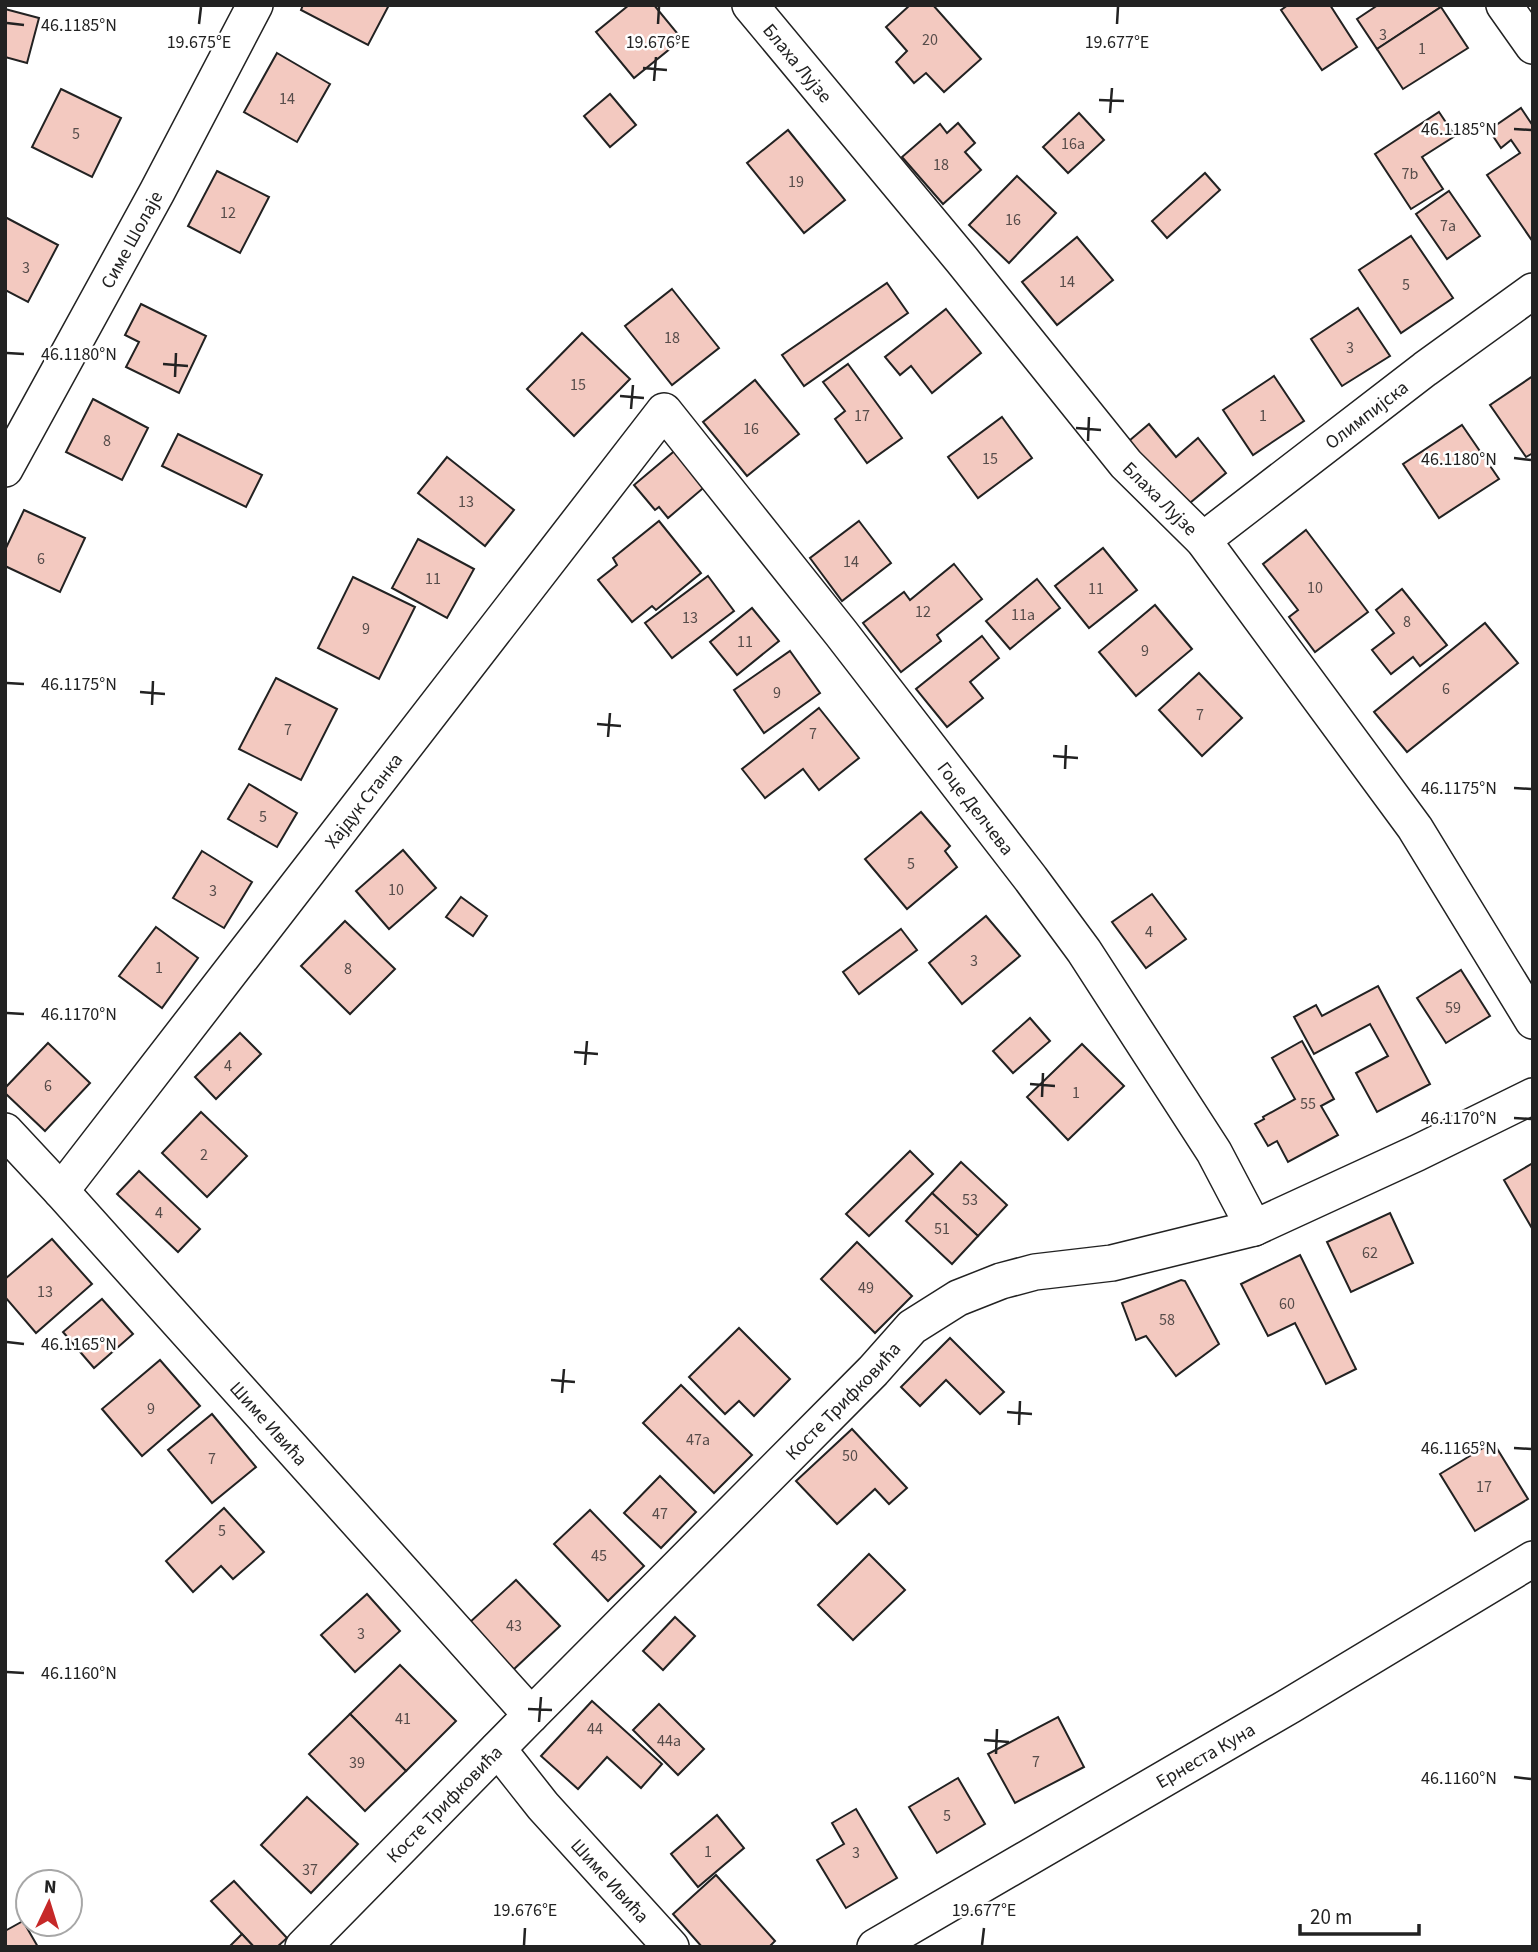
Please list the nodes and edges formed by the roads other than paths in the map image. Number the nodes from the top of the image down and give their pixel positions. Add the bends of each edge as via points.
1 (255, 5) edge
2 (750, 5) edge
3 (1504, 5) edge
4 (1533, 46) edge
5 (1533, 291) edge
6 (664, 411) joint
7 (5, 469) edge
8 (1203, 540) junction
9 (1533, 1021) edge
10 (1533, 1096) edge
11 (5, 1130) edge
12 (61, 1191) junction
13 (1254, 1228) junction
14 (1533, 1559) edge
15 (531, 1715) junction
16 (498, 1749) junction
17 (303, 1947) edge
18 (671, 1947) edge
19 (876, 1947) edge

1 - 7 street, Симе Шолаје
2 - 8 street, Блаха Лујзе via 1126,464
3 - 4 street
5 - 8 street, Олимпијска
6 - 12 street, Хајдук Станка
6 - 13 street, Гоце Делчева via 1076,940 1214,1152
8 - 9 street, Блаха Лујзе via 1415,828
10 - 13 street, Косте Трифковића
11 - 12 street, Шиме Ивића
12 - 15 street, Шиме Ивића
13 - 15 street, Косте Трифковића via 1112,1263 1001,1281 958,1298 912,1327
14 - 19 street, Ернеста Куна
15 - 16 street, Косте Трифковића
16 - 17 street, Косте Трифковића
16 - 18 street, Шиме Ивића via 543,1806

